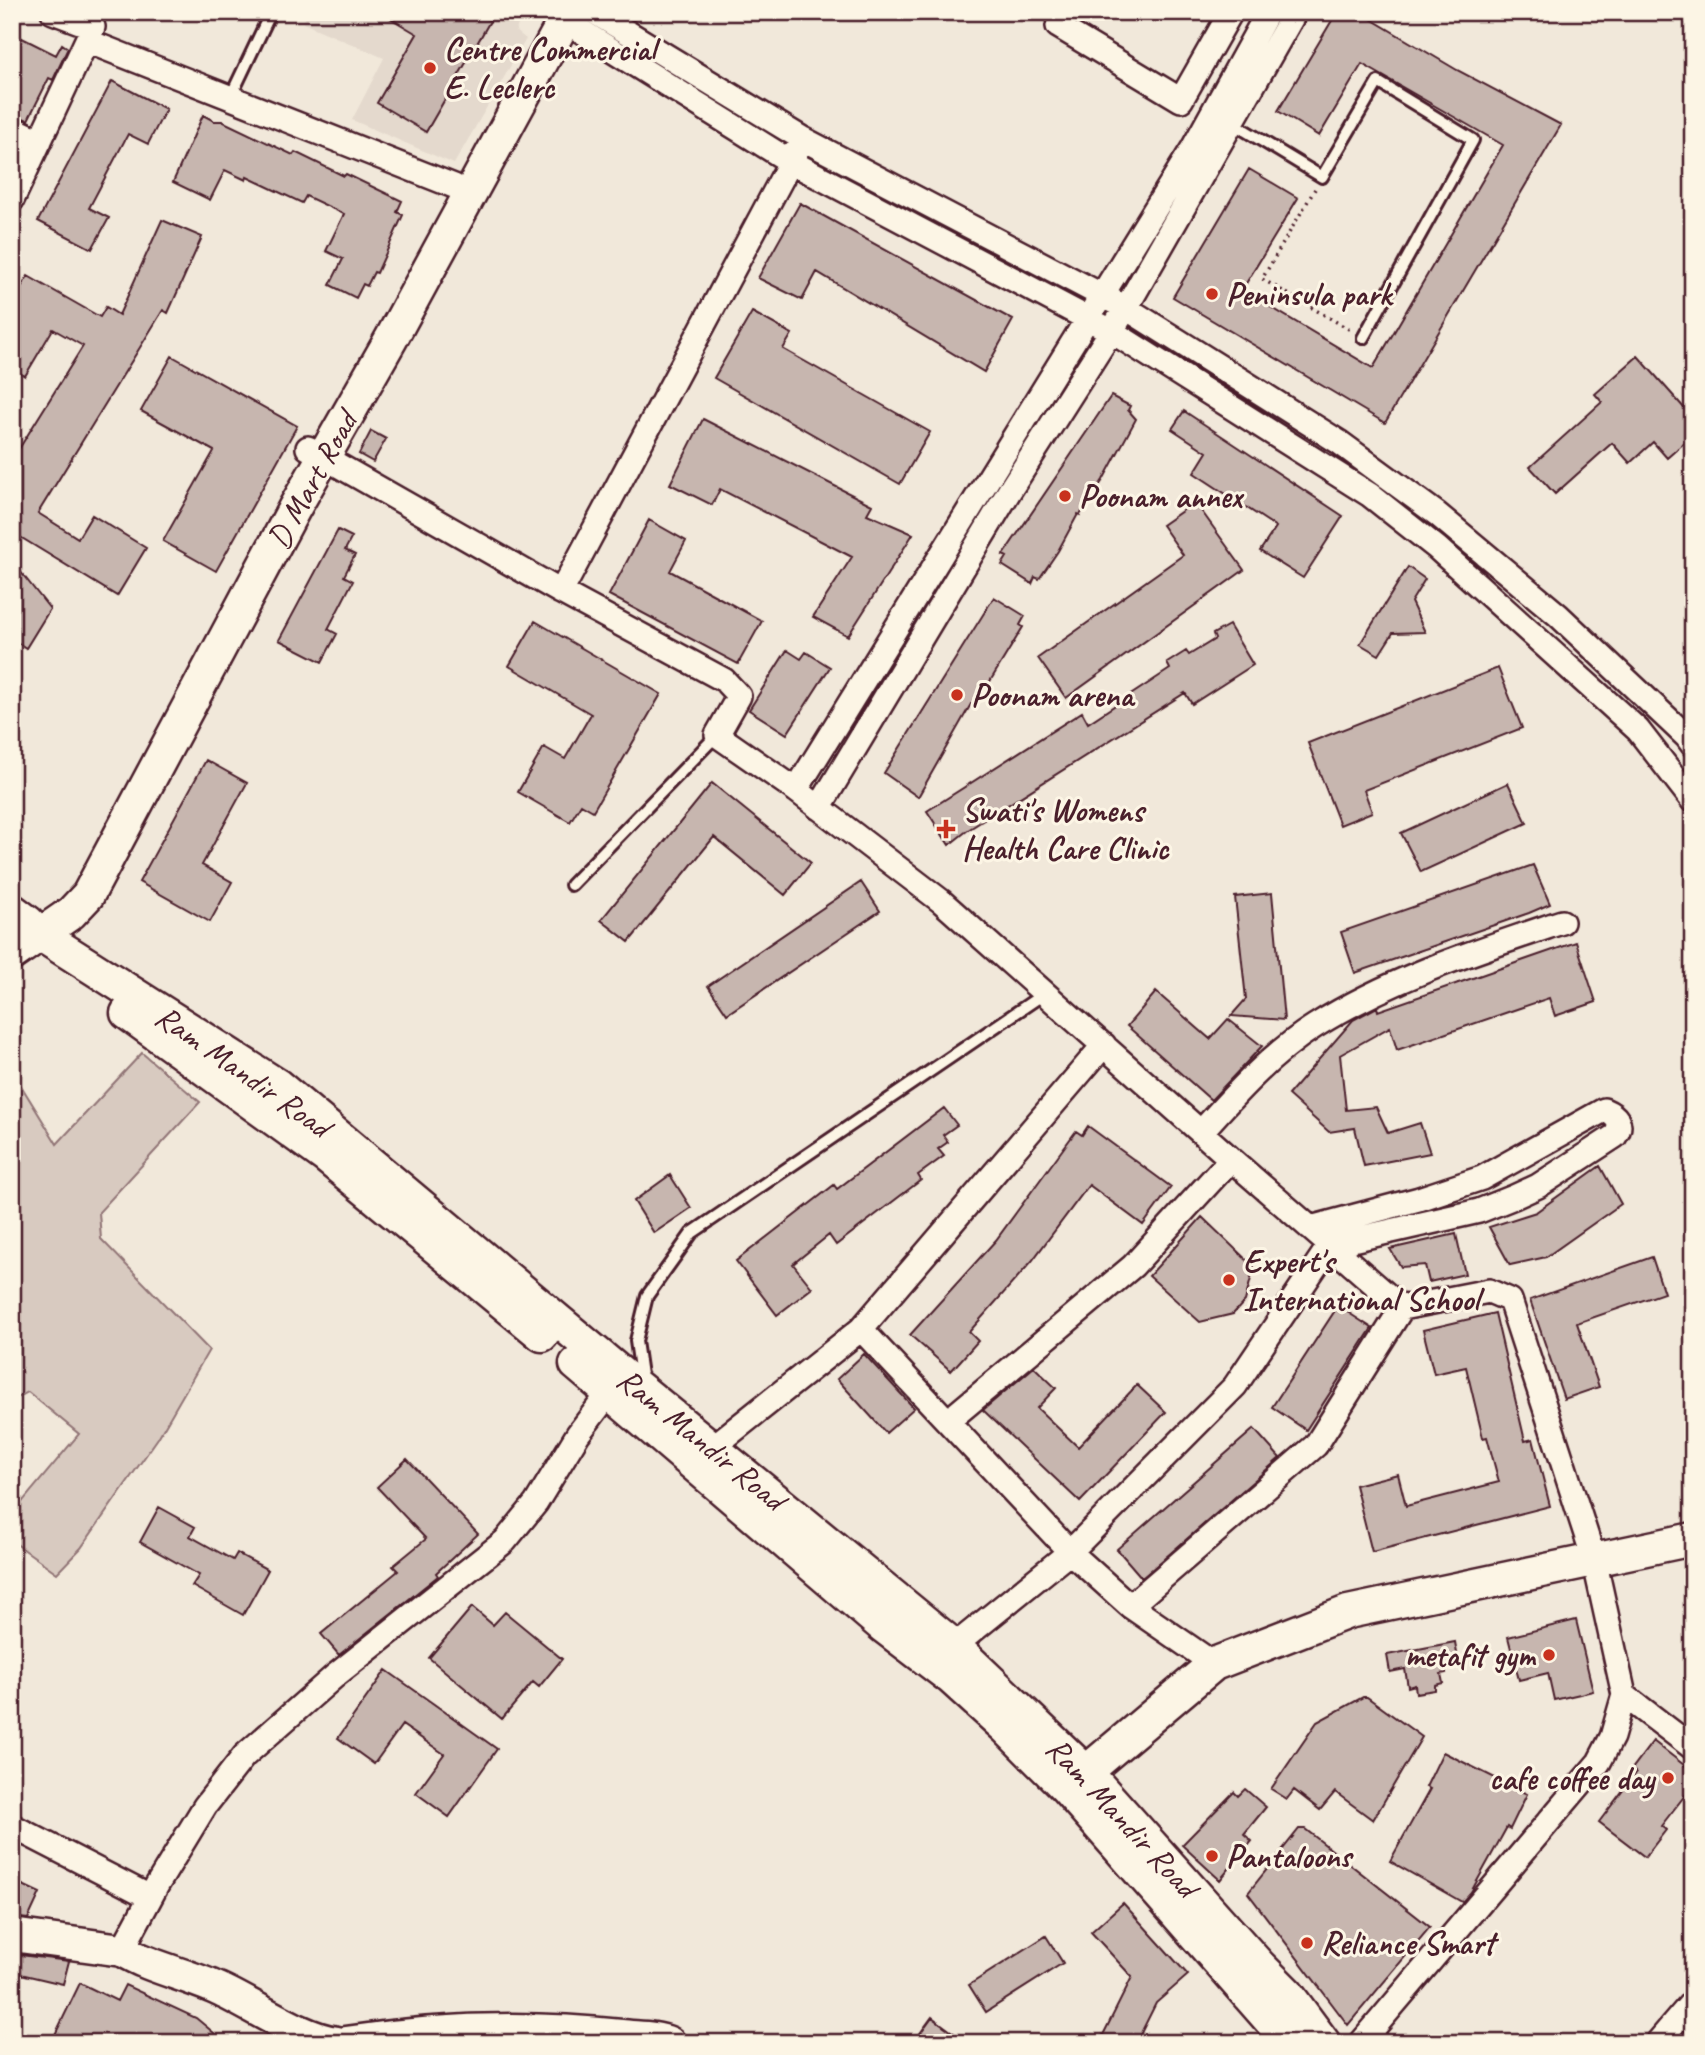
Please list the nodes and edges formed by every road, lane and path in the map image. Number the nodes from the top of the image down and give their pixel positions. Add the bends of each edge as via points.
1 (53, 12) edge
2 (271, 12) edge
3 (1069, 12) edge
4 (1231, 12) edge
5 (1268, 12) edge
6 (1295, 12) edge
7 (563, 14) edge
8 (87, 41) junction
9 (1196, 76) junction
10 (1226, 92) junction
11 (230, 98) junction
12 (1231, 122) junction
13 (12, 128) edge
14 (803, 139) junction
15 (40, 141) junction
16 (791, 162) junction
17 (1322, 177) junction
18 (454, 186) junction
19 (12, 200) edge
20 (1103, 294) junction
21 (1126, 308) junction
22 (1087, 319) junction
23 (1111, 331) junction
24 (1363, 338) joint
25 (317, 452) junction
26 (1477, 547) junction
27 (1460, 568) junction
28 (561, 592) junction
29 (1581, 637) junction
30 (1561, 660) junction
31 (716, 736) junction
32 (1693, 745) edge
33 (796, 790) junction
34 (1693, 801) edge
35 (819, 808) junction
36 (571, 886) dead end
37 (1562, 922) dead end
38 (20, 933) edge
39 (1045, 993) junction
40 (1104, 1045) junction
41 (1201, 1132) junction
42 (1552, 1139) junction
43 (1231, 1158) junction
44 (1572, 1164) junction
45 (1310, 1228) junction
46 (1330, 1245) junction
47 (1402, 1308) junction
48 (861, 1329) junction
49 (625, 1386) junction
50 (948, 1421) junction
51 (704, 1457) junction
52 (1693, 1539) edge
53 (1070, 1552) junction
54 (1594, 1559) junction
55 (1130, 1606) junction
56 (943, 1655) junction
57 (1214, 1664) junction
58 (1624, 1695) junction
59 (1693, 1748) edge
60 (1086, 1772) junction
61 (12, 1826) edge
62 (150, 1897) junction
63 (12, 1935) edge
64 (121, 1950) junction
65 (1693, 2001) edge
66 (304, 2038) edge
67 (337, 2043) edge
68 (346, 2043) edge
69 (669, 2043) edge
70 (1290, 2043) edge
71 (1324, 2043) edge
72 (1361, 2043) edge
73 (1657, 2043) edge

1 - 8 street via 93,27
2 - 11 lane
3 - 9 street via 1058,26 1181,100
4 - 9 street
5 - 10 street
6 - 12 street
7 - 14 street
7 - 16 street
7 - 18 street, D Mart Road
7 - 25 street, D Mart Road via 546,52
8 - 11 street
8 - 15 street
9 - 10 street
10 - 20 street
11 - 18 street
12 - 17 lane
12 - 21 street
13 - 15 street
14 - 16 street
14 - 20 street
15 - 19 street
16 - 22 street
16 - 28 street
17 - 24 path via 1262,279
17 - 24 lane via 1377,82 1473,139
18 - 25 street, D Mart Road
20 - 21 street
20 - 22 street
21 - 23 street
21 - 26 street via 1339,442
22 - 23 street
22 - 33 street
23 - 27 street via 1370,495
23 - 35 street
25 - 28 street
25 - 38 street, D Mart Road via 294,509 88,895 71,913
26 - 27 street
26 - 29 street
27 - 30 street
28 - 31 street via 724,680 739,696
29 - 30 street
29 - 32 street
30 - 34 street via 1638,730
31 - 33 street
31 - 36 lane
33 - 35 street
35 - 39 street via 942,901
37 - 41 street via 1379,989 1312,1027 1249,1079
38 - 49 street, Ram Mandir Road via 276,1086
39 - 40 street
39 - 49 lane via 692,1233 647,1296
40 - 41 street
40 - 48 street
41 - 43 street
42 - 44 street
42 - 44 street via 1594,1114 1604,1110 1614,1114 1619,1131 1615,1136
42 - 45 street via 1482,1178
43 - 45 street
43 - 50 street via 1133,1266
44 - 46 street via 1538,1186 1479,1210
45 - 46 street
46 - 47 street
46 - 53 street via 1235,1387
47 - 54 street via 1489,1291 1510,1300
47 - 55 street via 1316,1445
48 - 50 street
48 - 51 street
49 - 51 street, Ram Mandir Road
49 - 62 street via 578,1434 536,1503 505,1541 336,1675 244,1756 205,1805
50 - 53 street
51 - 56 street, Ram Mandir Road
52 - 54 street
53 - 55 street
53 - 56 street
54 - 57 street via 1348,1612
54 - 58 street
55 - 57 street
56 - 60 street, Ram Mandir Road
56 - 70 street
57 - 60 street
58 - 59 street
58 - 72 street via 1599,1762
60 - 71 street, Ram Mandir Road via 1287,1993
61 - 62 street
62 - 64 street
63 - 64 street
64 - 66 street via 216,1988
65 - 73 street
66 - 67 street
68 - 69 street via 468,2031 588,2032

